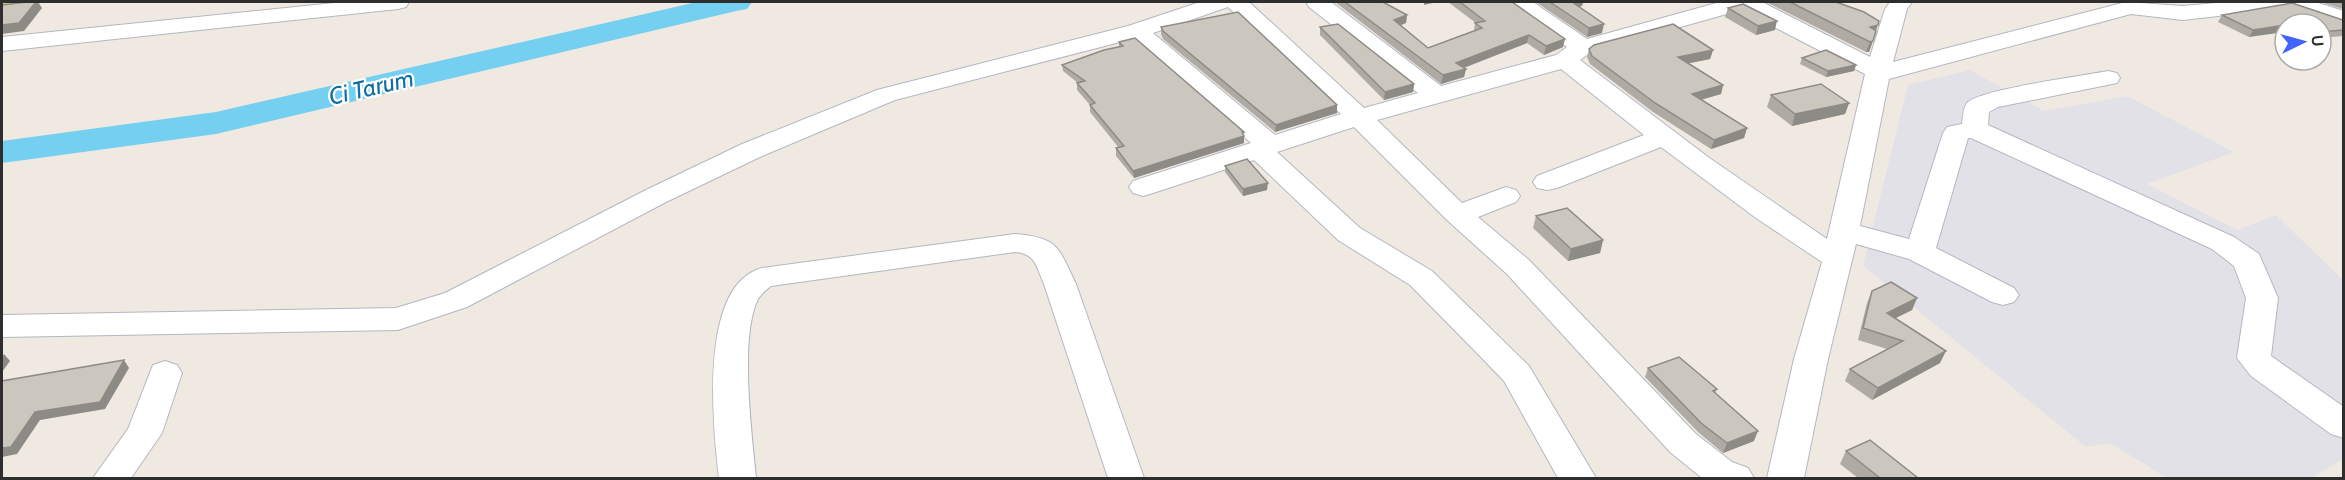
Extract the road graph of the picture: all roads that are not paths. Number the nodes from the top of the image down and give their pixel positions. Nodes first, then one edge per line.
1 (25, 2) edge
2 (398, 2) edge
3 (1221, 2) edge
4 (1236, 2) edge
5 (1317, 2) edge
6 (1519, 2) edge
7 (2288, 2) edge
8 (2, 5) edge
9 (1888, 14) edge
10 (2343, 19) edge
11 (1136, 30) junction
12 (2, 44) edge
13 (1574, 54) junction
14 (1877, 73) junction
15 (2108, 78) dead end
16 (1438, 96) junction
17 (1359, 117) junction
18 (1974, 129) junction
19 (1662, 136) junction
20 (1264, 147) junction
21 (1547, 182) dead end
22 (1143, 187) dead end
23 (1506, 196) dead end
24 (1458, 215) junction
25 (1840, 244) junction
26 (1920, 252) junction
27 (2003, 295) dead end
28 (2, 326) edge
29 (165, 373) dead end
30 (2343, 425) edge
31 (111, 478) edge
32 (736, 478) edge
33 (1126, 478) edge
34 (1577, 478) edge
35 (1735, 478) edge
36 (1785, 478) edge

1 - 8 main road
2 - 12 street
3 - 11 street
4 - 17 street
5 - 16 street
6 - 13 street
7 - 10 street
7 - 14 street
9 - 14 street
11 - 20 street
11 - 28 street
13 - 14 street
13 - 16 street
13 - 19 street
14 - 25 street
15 - 18 street
16 - 17 street
17 - 20 street
17 - 24 street
18 - 26 street
18 - 30 street
19 - 21 street
19 - 25 street
20 - 22 street
20 - 34 street
23 - 24 street
24 - 35 street
25 - 26 street
25 - 36 street
26 - 27 street
29 - 31 street
32 - 33 street

